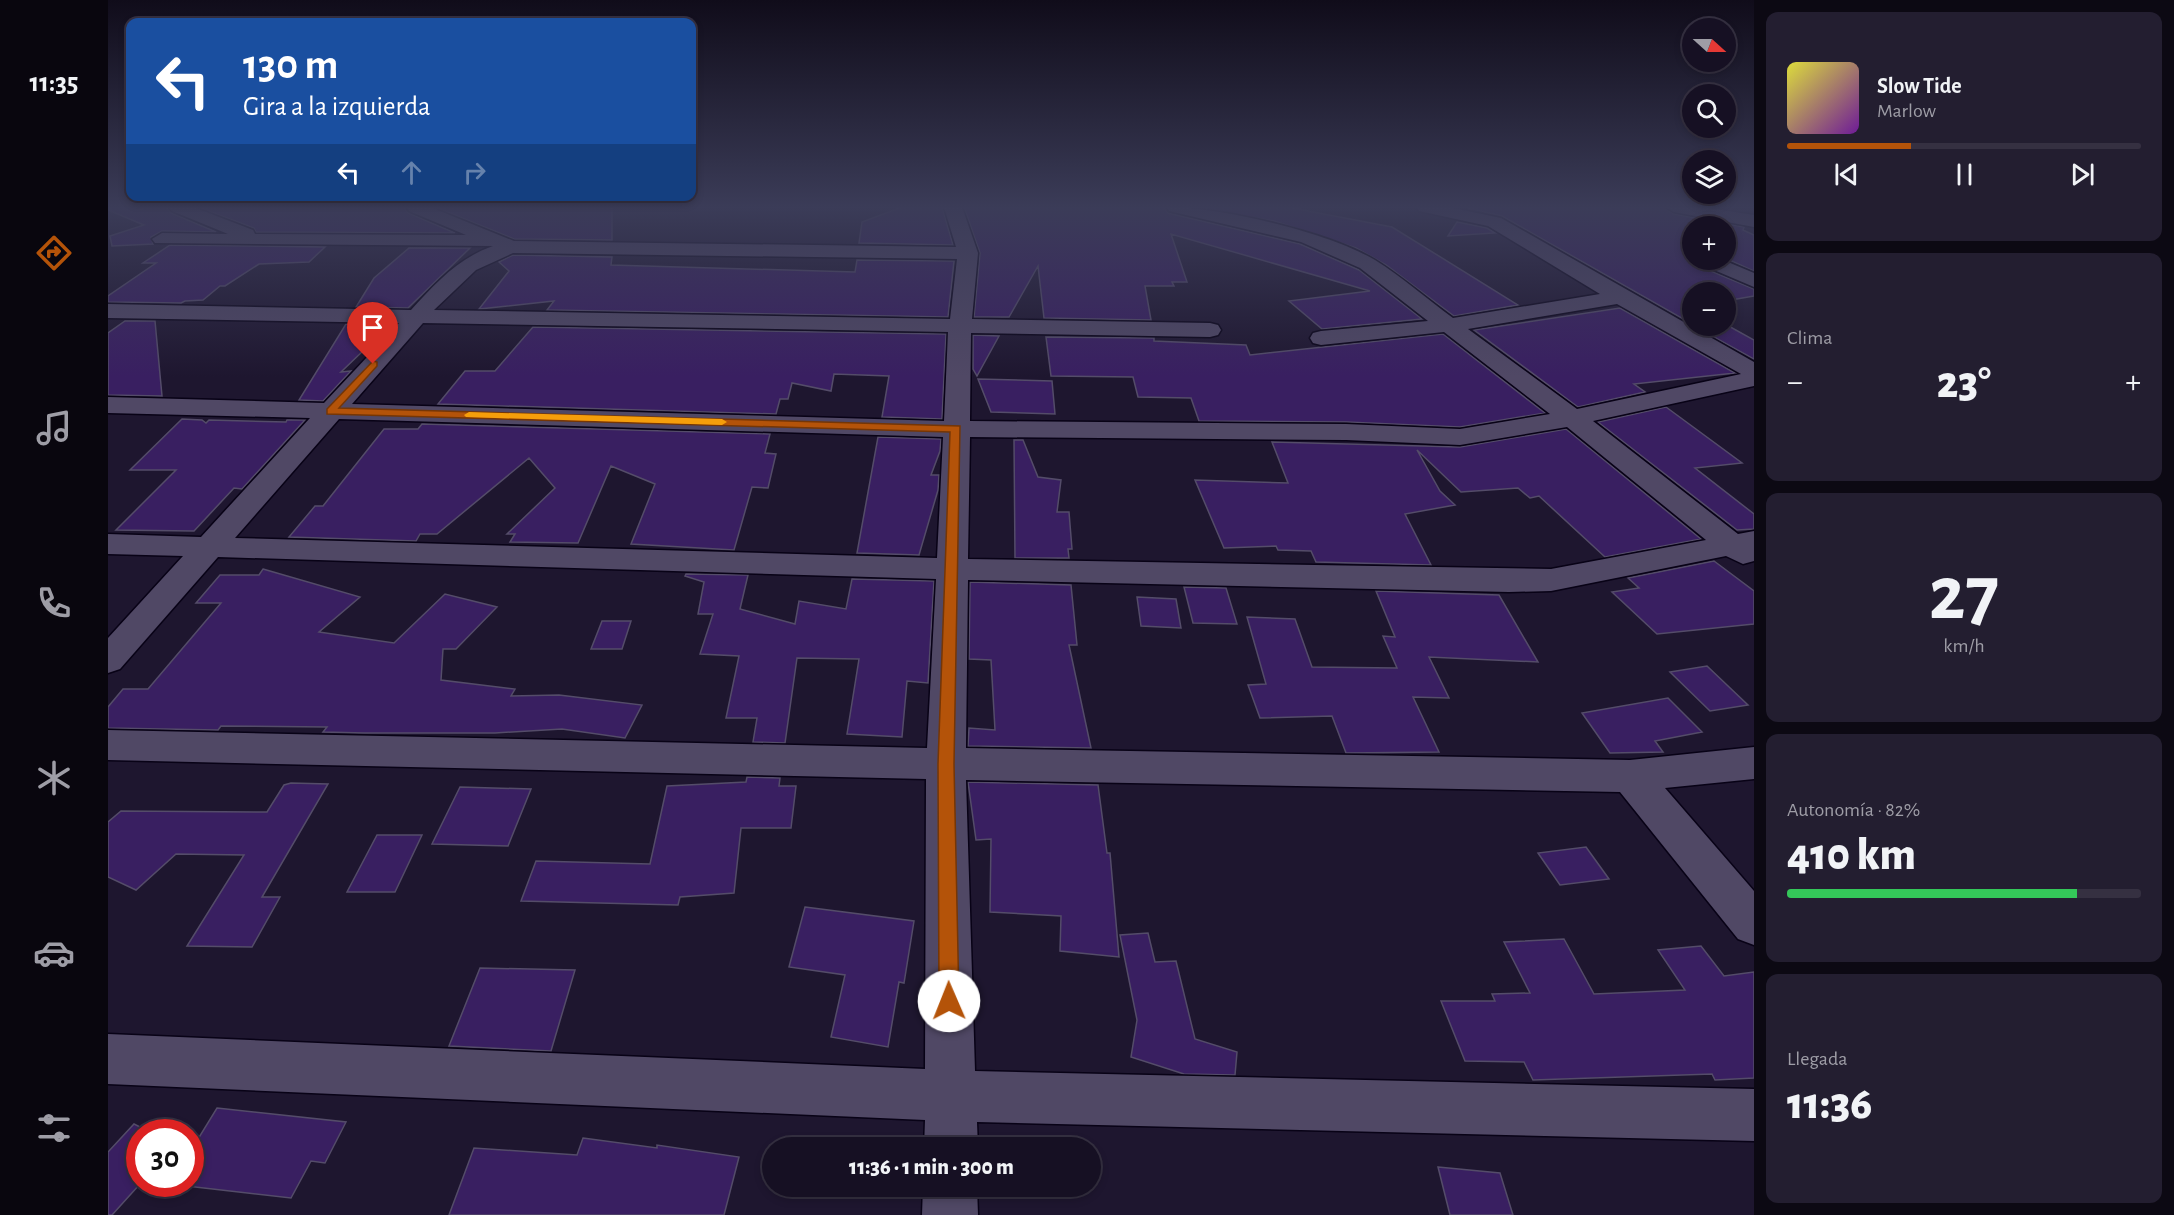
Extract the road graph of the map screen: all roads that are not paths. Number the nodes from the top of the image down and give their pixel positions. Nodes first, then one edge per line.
1 (468, 264) edge
2 (967, 264) edge
3 (1365, 264) edge
4 (1564, 264) edge
5 (1729, 270) edge
6 (1754, 281) edge
7 (1620, 297) junction
8 (108, 311) edge
9 (416, 316) junction
10 (1451, 325) junction
11 (960, 326) junction
12 (1210, 330) dead end
13 (1321, 338) dead end
14 (1754, 372) edge
15 (1754, 379) edge
16 (108, 405) edge
17 (331, 411) junction
18 (1572, 418) junction
19 (956, 429) junction
20 (108, 544) edge
21 (209, 547) junction
22 (1746, 550) edge
23 (950, 569) junction
24 (108, 660) edge
25 (108, 745) edge
26 (1754, 763) edge
27 (946, 764) junction
28 (1630, 776) junction
29 (1754, 924) edge
30 (108, 1059) edge
31 (951, 1096) junction
32 (1754, 1115) edge
33 (951, 1137) edge
34 (950, 1197) edge
35 (950, 1215) edge

1 - 9 street
2 - 11 street
3 - 10 street
4 - 7 street
5 - 6 street
7 - 10 street
7 - 14 street
8 - 9 street
9 - 11 street
9 - 17 street
10 - 13 street
10 - 18 street
11 - 12 street
11 - 19 street
15 - 18 street
16 - 17 street
17 - 19 street
17 - 21 street
18 - 19 street
18 - 22 street
19 - 23 street
20 - 21 street
21 - 23 street
21 - 24 street
22 - 23 street
23 - 27 street
25 - 27 street
26 - 28 street
27 - 28 street
27 - 31 street
28 - 29 street
30 - 31 street
31 - 32 street
31 - 33 street
34 - 35 street

